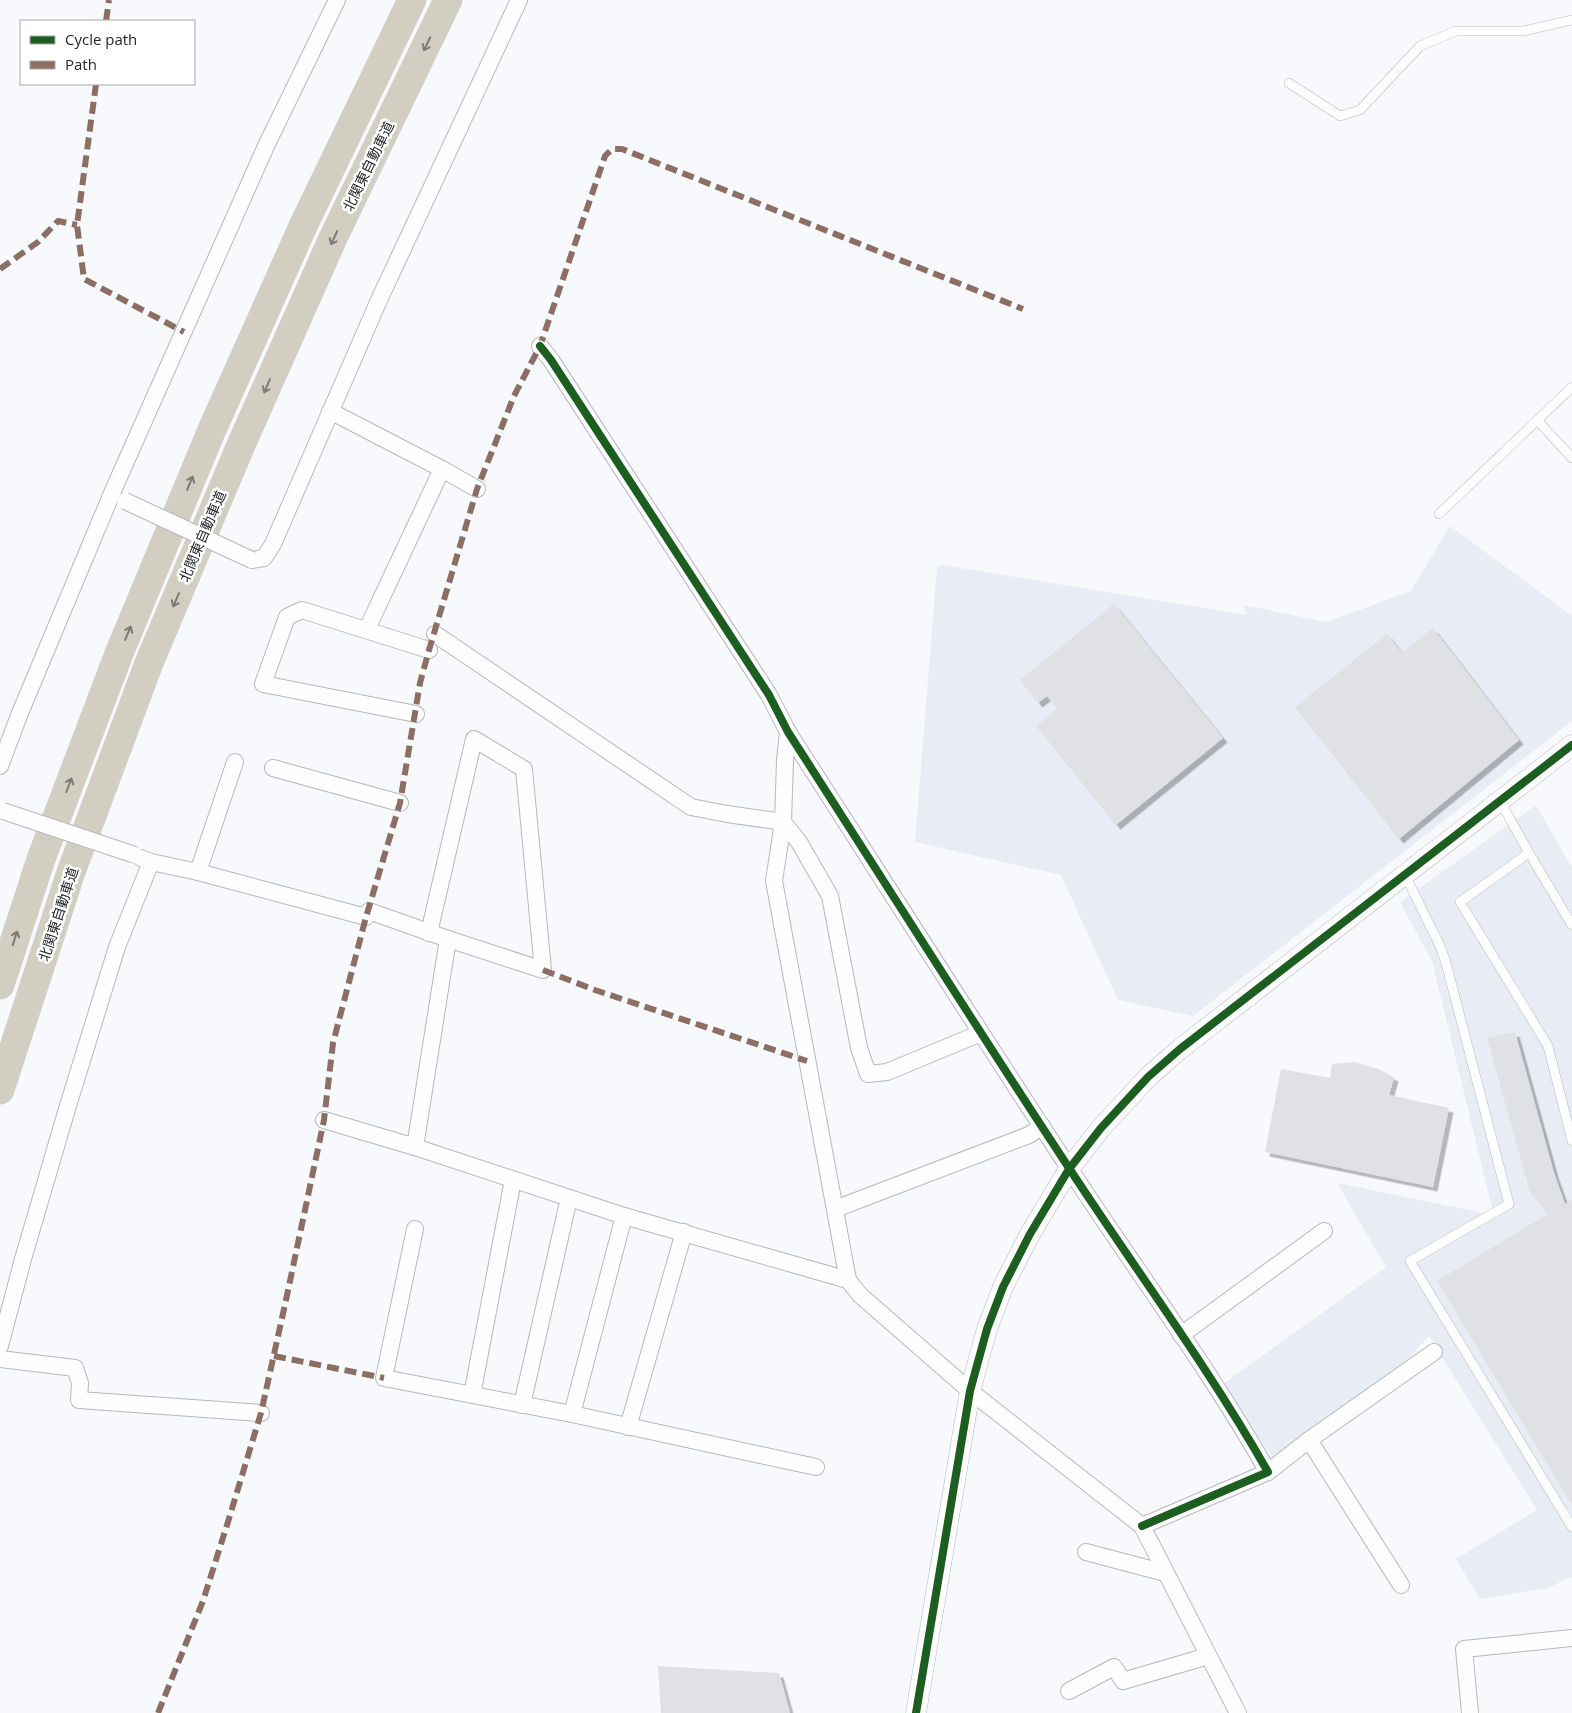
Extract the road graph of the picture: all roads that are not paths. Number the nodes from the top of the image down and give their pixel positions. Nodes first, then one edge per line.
1 (337, 0) edge
2 (412, 0) edge
3 (448, 0) edge
4 (519, 0) edge
5 (1572, 20) edge
6 (1289, 83) dead end
7 (540, 346) dead end
8 (1572, 386) edge
9 (330, 411) junction
10 (1537, 420) junction
11 (1572, 458) edge
12 (442, 469) junction
13 (477, 489) dead end
14 (119, 497) junction
15 (1439, 514) dead end
16 (367, 629) junction
17 (435, 634) dead end
18 (429, 650) dead end
19 (416, 714) dead end
20 (788, 732) junction
21 (1572, 745) edge
22 (235, 762) dead end
23 (0, 766) edge
24 (273, 768) dead end
25 (1500, 801) junction
26 (400, 803) dead end
27 (1, 811) edge
28 (783, 822) junction
29 (1529, 853) junction
30 (151, 862) junction
31 (198, 872) junction
32 (1405, 875) junction
33 (1572, 925) edge
34 (429, 932) junction
35 (448, 939) junction
36 (0, 984) edge
37 (981, 1033) junction
38 (0, 1090) edge
39 (324, 1120) dead end
40 (1042, 1126) junction
41 (1572, 1141) edge
42 (414, 1148) junction
43 (1069, 1169) junction
44 (513, 1180) junction
45 (569, 1198) junction
46 (834, 1209) junction
47 (624, 1216) junction
48 (415, 1229) dead end
49 (1324, 1231) dead end
50 (684, 1232) junction
51 (848, 1280) junction
52 (1181, 1335) junction
53 (0, 1346) edge
54 (1434, 1352) dead end
55 (0, 1359) edge
56 (970, 1391) junction
57 (472, 1395) junction
58 (522, 1405) junction
59 (261, 1413) dead end
60 (572, 1414) junction
61 (628, 1427) junction
62 (1309, 1440) junction
63 (816, 1467) dead end
64 (1268, 1472) junction
65 (1142, 1526) junction
66 (1572, 1527) edge
67 (1086, 1552) dead end
68 (1165, 1573) junction
69 (1401, 1585) dead end
70 (1572, 1638) edge
71 (1208, 1656) junction
72 (1069, 1691) dead end
73 (916, 1713) edge
74 (1238, 1713) edge
75 (1470, 1713) edge

1 - 14 street
36 -> 2 highway
3 -> 38 highway, 北関東自動車道
4 - 9 street
5 - 6 lane
7 - 20 street
8 - 10 lane
9 - 12 street
9 - 14 street, bridge
10 - 11 lane
10 - 15 lane
12 - 13 street
12 - 16 street
14 - 23 street
16 - 18 street
16 - 19 street
17 - 28 street
20 - 28 street
20 - 37 street
21 - 25 street
22 - 31 street
24 - 26 street
25 - 29 lane
25 - 32 street
27 - 30 street, bridge
28 - 37 street
28 - 46 street
29 - 33 lane
29 - 41 lane
30 - 31 street
30 - 53 street
31 - 34 street
32 - 43 street
32 - 66 lane
34 - 35 street
34 - 35 street
35 - 42 street
37 - 40 street
39 - 42 street
40 - 43 street
40 - 46 street
42 - 44 street
43 - 52 street
43 - 56 street
44 - 45 street
44 - 57 street
45 - 47 street
45 - 58 street
46 - 51 street
47 - 50 street
47 - 60 street
48 - 57 street
49 - 52 street
50 - 51 street
50 - 61 street
51 - 56 street
52 - 64 street
54 - 62 street
55 - 59 street
56 - 65 street
56 - 73 street
57 - 58 street
58 - 60 street
60 - 61 street
61 - 63 street
62 - 64 street
62 - 69 street
64 - 65 street
65 - 68 street
67 - 68 street
68 - 71 street
70 - 75 street
71 - 72 street
71 - 74 street

